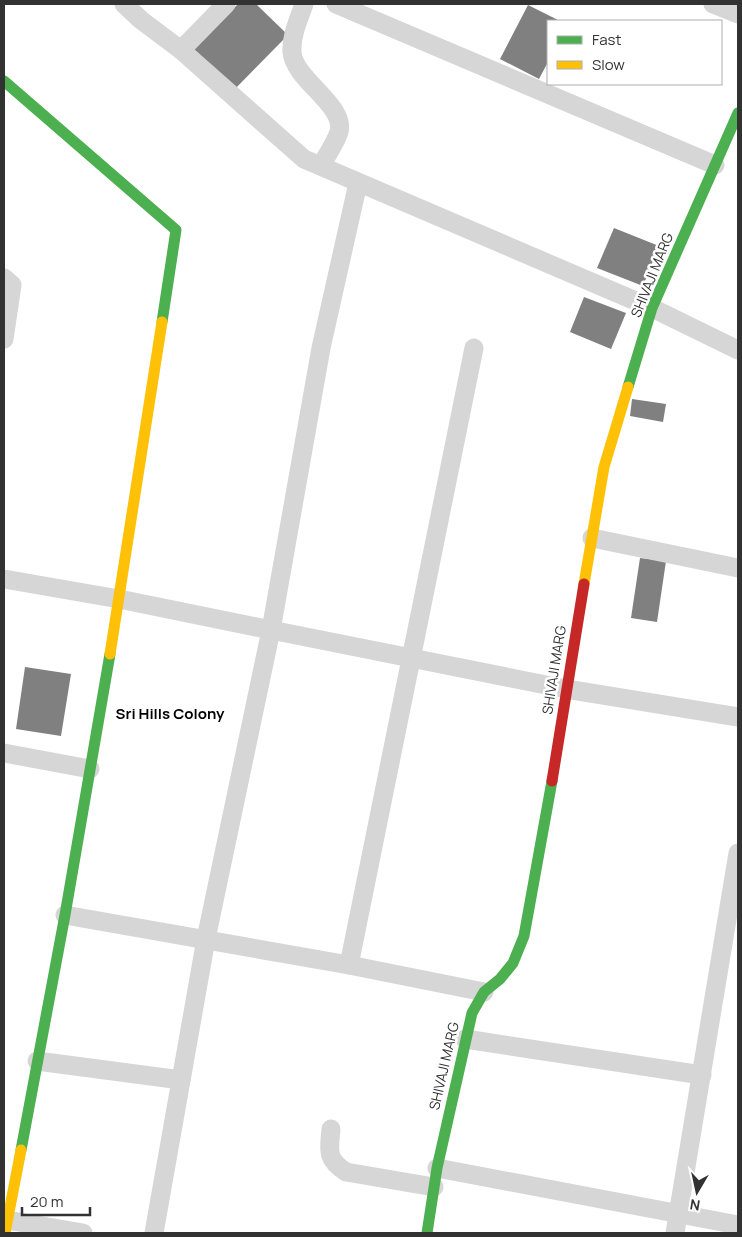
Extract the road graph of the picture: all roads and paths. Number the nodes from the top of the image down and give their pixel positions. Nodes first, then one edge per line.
1 (124, 4) edge
2 (226, 4) edge
3 (304, 4) edge
4 (336, 4) edge
5 (713, 4) edge
6 (738, 14) edge
7 (181, 50) junction
8 (7, 90) edge
9 (738, 113) edge
10 (715, 165) junction
11 (321, 166) junction
12 (358, 183) junction
13 (4, 278) edge
14 (652, 308) junction
15 (4, 339) edge
16 (474, 348) dead end
17 (738, 350) edge
18 (592, 538) junction
19 (738, 568) edge
20 (4, 579) edge
21 (119, 598) junction
22 (271, 630) junction
23 (412, 657) junction
24 (566, 689) junction
25 (738, 717) edge
26 (4, 753) edge
27 (90, 769) junction
28 (738, 853) edge
29 (65, 915) junction
30 (206, 939) junction
31 (349, 965) junction
32 (484, 992) junction
33 (465, 1039) junction
34 (37, 1061) junction
35 (702, 1076) junction
36 (181, 1080) junction
37 (330, 1129) dead end
38 (437, 1168) junction
39 (434, 1187) junction
40 (678, 1213) junction
41 (5, 1224) edge
42 (738, 1224) edge
43 (83, 1233) edge
44 (154, 1233) edge
45 (427, 1233) edge
46 (675, 1233) edge

1 - 7 street
2 - 7 street
3 - 11 street
4 - 10 street
5 - 6 street
7 - 11 street
8 - 21 street
9 - 10 street, SHIVAJI MARG
10 - 14 street, SHIVAJI MARG
11 - 12 street
12 - 14 street
12 - 22 street
13 - 15 street
14 - 17 street
14 - 18 street, SHIVAJI MARG
16 - 23 street
18 - 19 street
18 - 24 street, SHIVAJI MARG
20 - 21 street
21 - 22 street
21 - 27 street
22 - 23 street
22 - 30 street
23 - 24 street
23 - 31 street
24 - 25 street
24 - 32 street, SHIVAJI MARG
26 - 27 street
27 - 29 street
28 - 35 street
29 - 30 street
29 - 34 street
30 - 31 street
30 - 36 street
31 - 32 street
32 - 33 street, SHIVAJI MARG
33 - 35 street
33 - 38 street, SHIVAJI MARG
34 - 36 street
34 - 41 street
35 - 40 street
36 - 44 street
37 - 39 street
38 - 39 street, SHIVAJI MARG
38 - 40 street
39 - 45 street, SHIVAJI MARG
40 - 42 street
40 - 46 street
41 - 43 street

